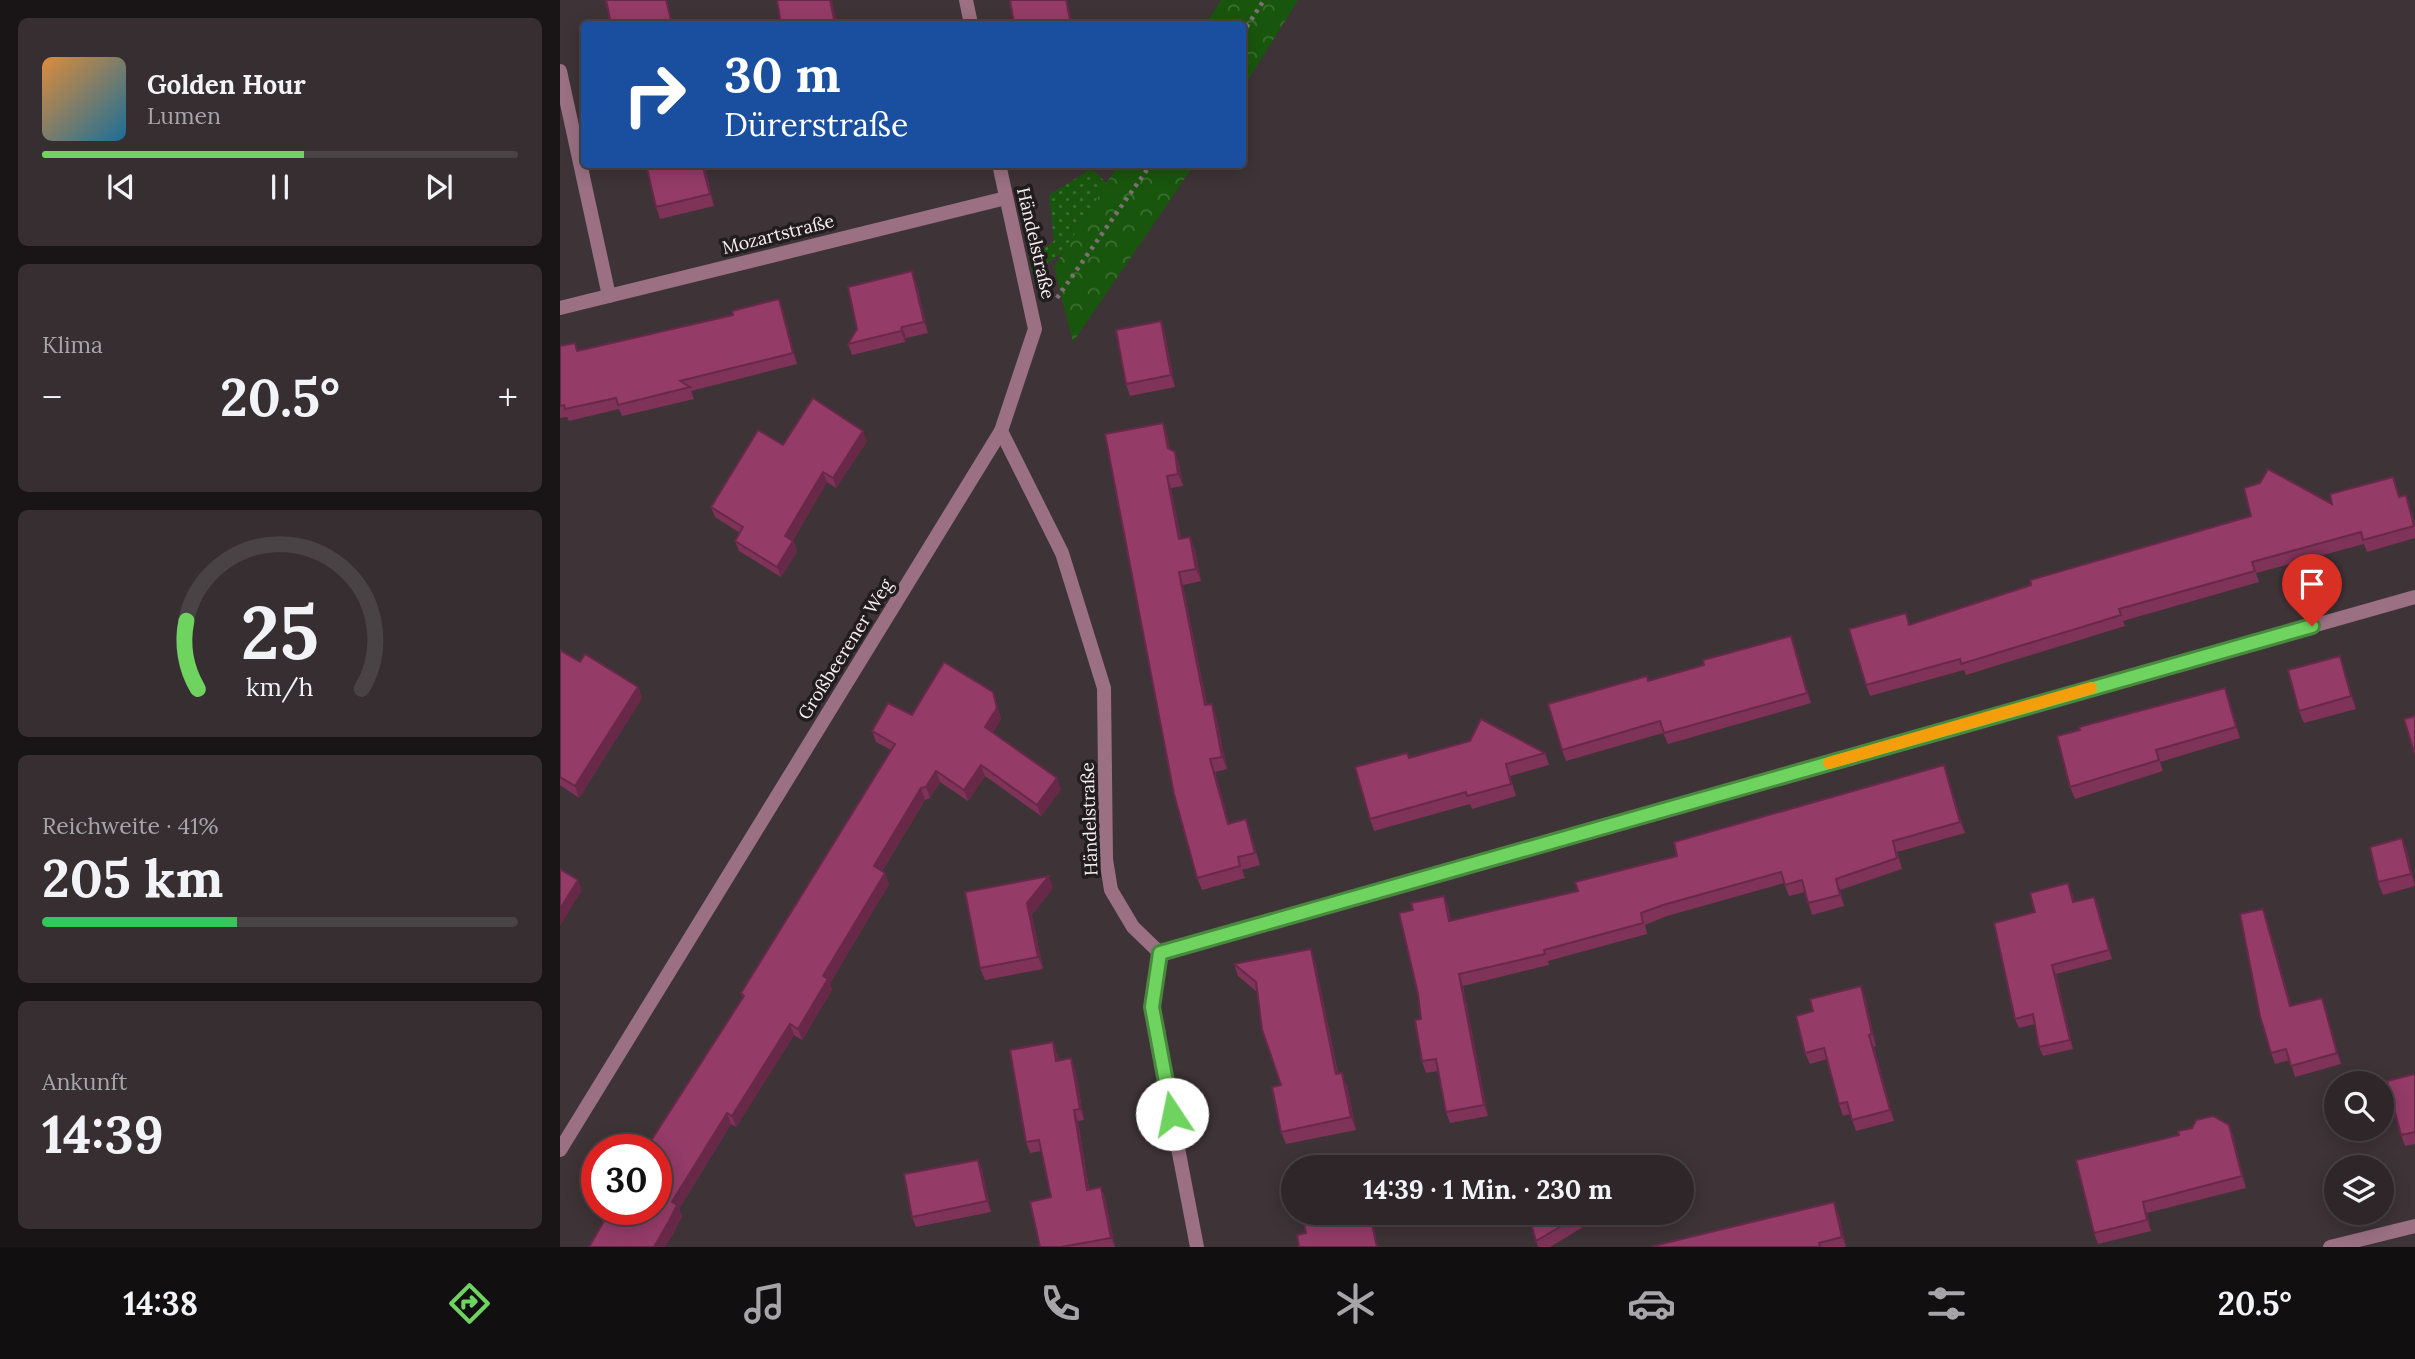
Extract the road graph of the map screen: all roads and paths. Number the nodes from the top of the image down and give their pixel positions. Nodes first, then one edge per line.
1 (966, 0) edge
2 (1264, 0) edge
3 (970, 21) edge
4 (1246, 28) edge
5 (560, 71) edge
6 (581, 167) edge
7 (581, 168) edge
8 (1000, 168) edge
9 (1148, 168) edge
10 (1006, 198) junction
11 (609, 296) junction
12 (560, 307) edge
13 (1035, 329) junction
14 (1001, 432) junction
15 (2415, 597) edge
16 (1160, 953) junction
17 (560, 1150) edge
18 (2415, 1226) edge
19 (1197, 1247) edge
20 (2330, 1247) edge

1 - 3 street
2 - 4 path
5 - 6 street
7 - 11 street
8 - 10 street, Händelstraße
9 - 13 path
10 - 11 street, Mozartstraße
10 - 13 street, Händelstraße
11 - 12 street, Mozartstraße
13 - 14 street, Großbeerener Weg
14 - 16 street, Händelstraße
14 - 17 street, Großbeerener Weg
15 - 16 street
16 - 19 street
18 - 20 street

